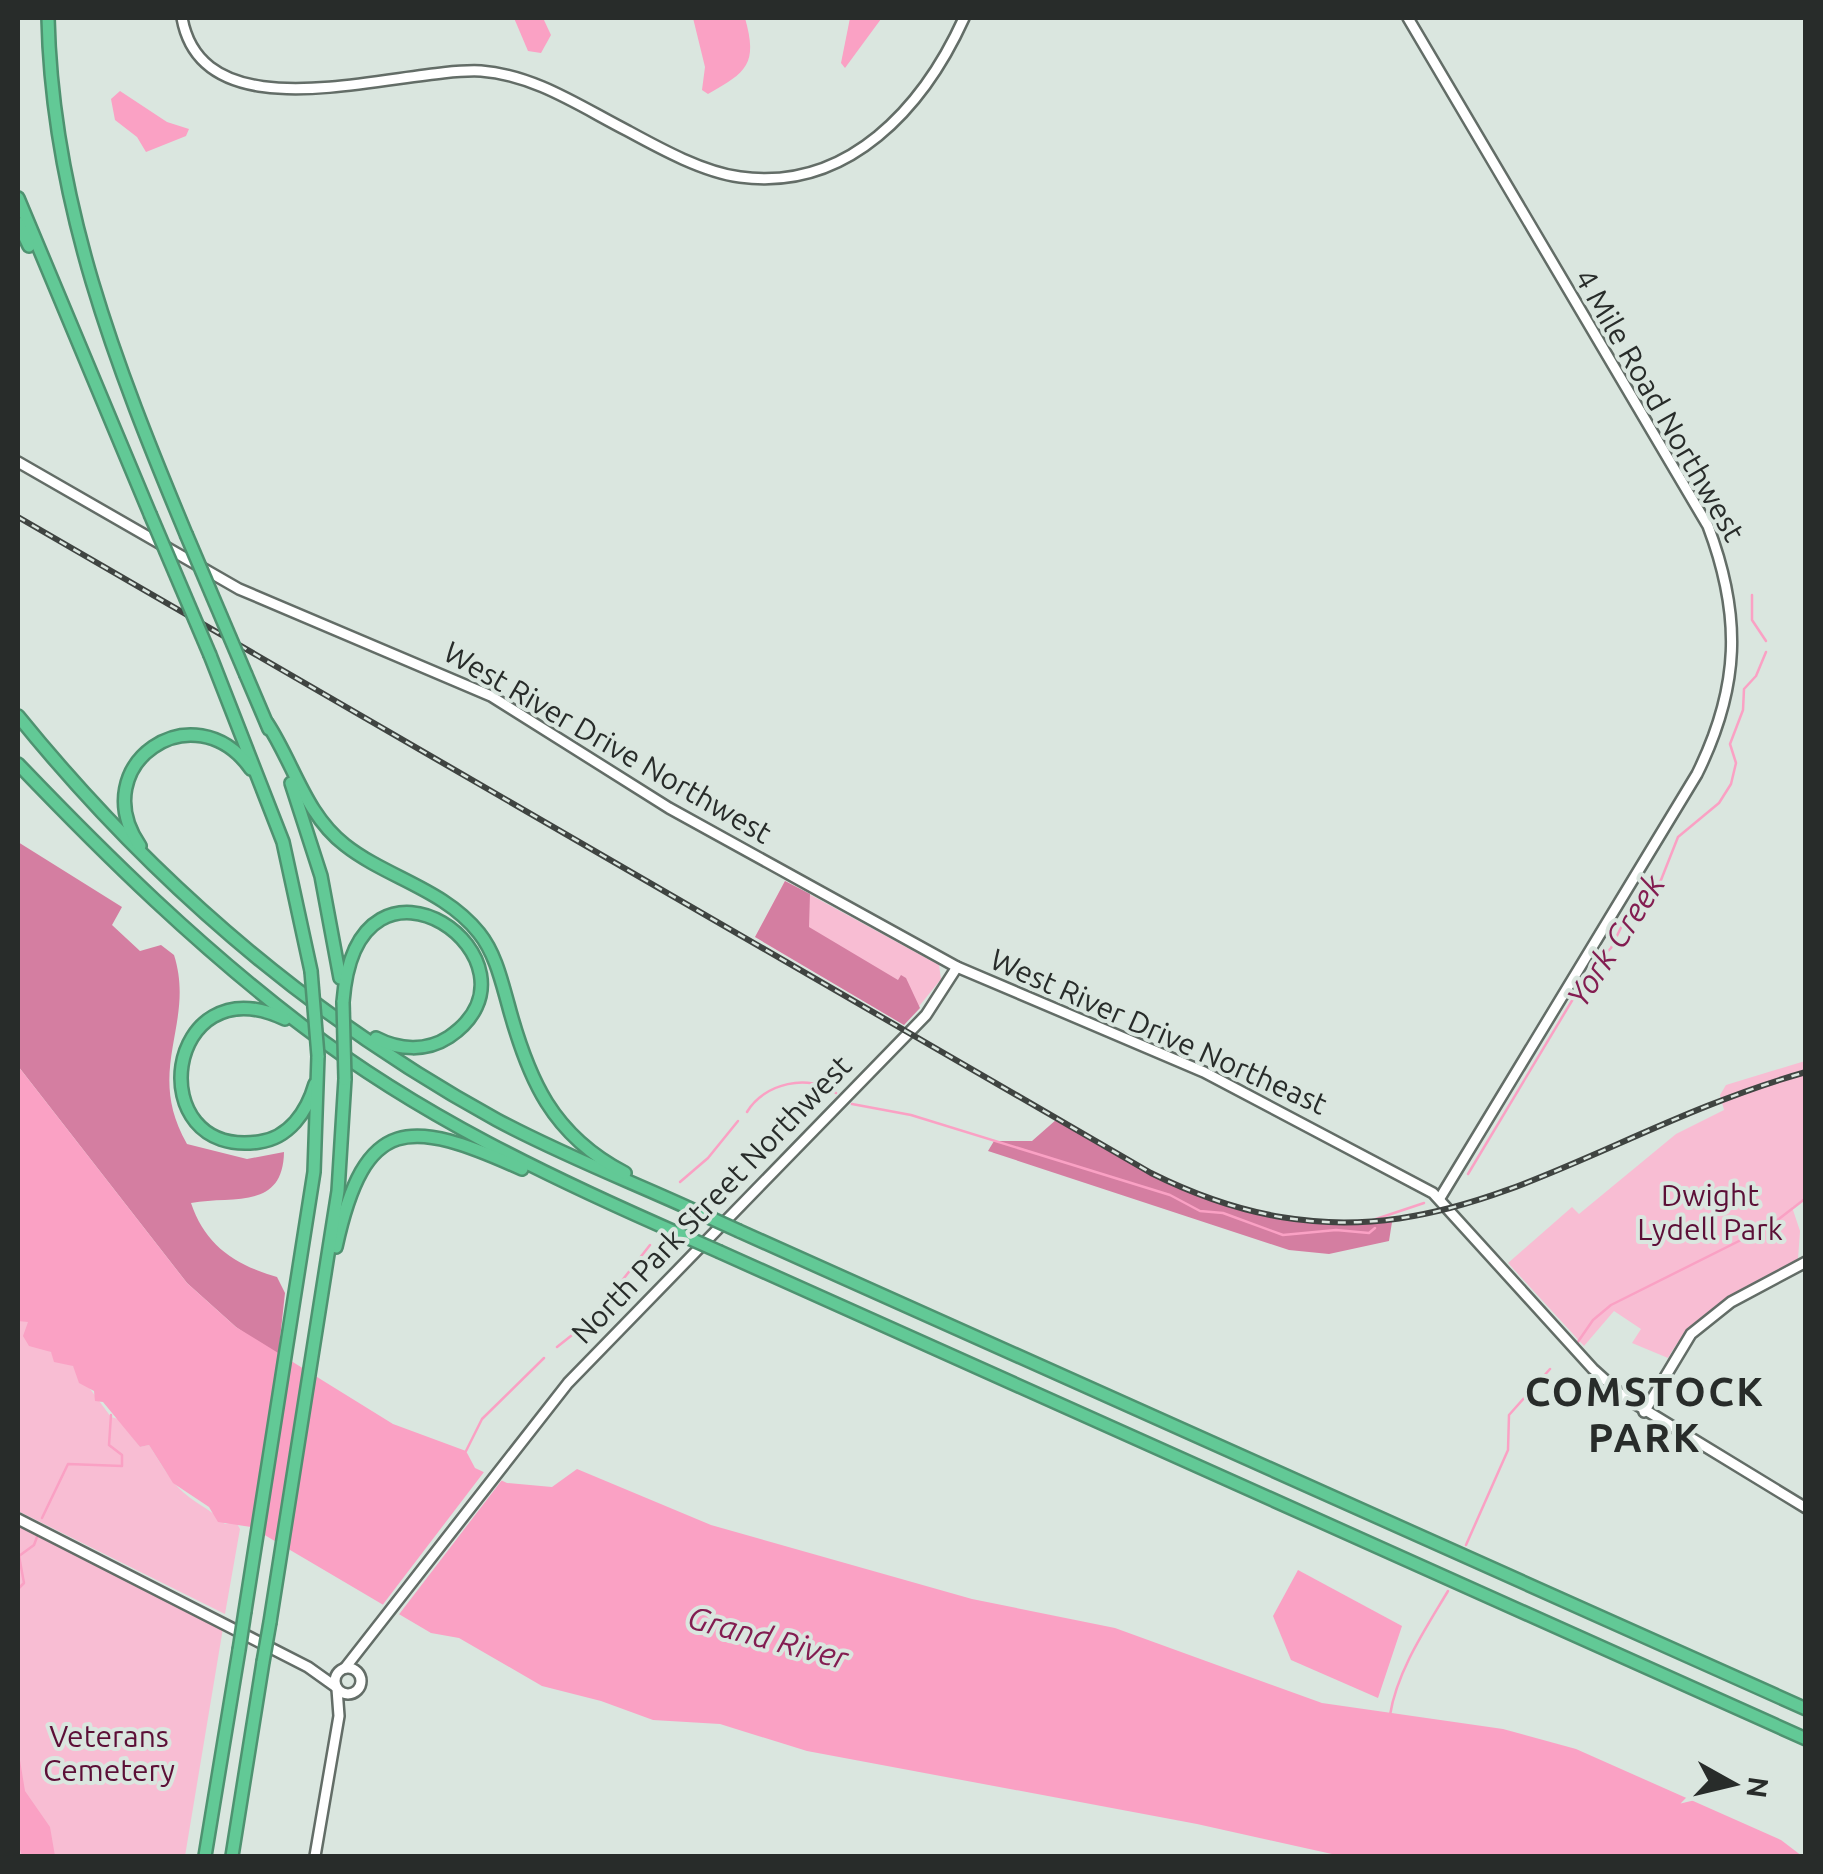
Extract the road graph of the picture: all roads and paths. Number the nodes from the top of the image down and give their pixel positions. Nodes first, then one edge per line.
1 (48, 18) edge
2 (182, 18) edge
3 (964, 18) edge
4 (1408, 18) edge
5 (18, 198) edge
6 (18, 223) edge
7 (69, 322) junction
8 (18, 462) edge
9 (18, 716) edge
10 (267, 723) junction
11 (18, 764) edge
12 (268, 799) junction
13 (153, 866) junction
14 (956, 966) junction
15 (343, 1002) junction
16 (324, 1011) junction
17 (306, 1029) junction
18 (318, 1061) junction
19 (587, 1193) junction
20 (1440, 1198) junction
21 (701, 1214) junction
22 (1806, 1262) edge
23 (319, 1309) junction
24 (1644, 1412) junction
25 (1806, 1508) edge
26 (18, 1518) edge
27 (365, 1646) junction
28 (308, 1667) junction
29 (343, 1669) junction
30 (360, 1675) junction
31 (336, 1688) junction
32 (351, 1695) junction
33 (1806, 1709) edge
34 (339, 1716) junction
35 (1806, 1739) edge
36 (205, 1856) edge
37 (232, 1856) edge
38 (314, 1856) edge

1 - 10 highway, bridge
2 - 3 main road
4 - 20 main road, 4 Mile Road Northwest
5 - 7 highway
6 - 7 highway
7 - 12 highway, bridge
8 - 14 main road, West River Drive Northwest
9 - 13 highway
10 - 15 highway
10 - 21 highway
11 - 17 highway
12 - 13 highway
12 - 18 highway, bridge
13 - 16 highway
14 - 20 main road, West River Drive Northeast
14 - 27 main road, North Park Street Northwest
15 - 16 highway
15 - 23 highway, bridge
16 - 21 highway
17 - 18 highway
17 - 19 highway
18 - 36 highway, bridge
19 - 23 highway
19 - 35 highway, bridge
20 - 24 main road, West River Drive Northeast
21 - 33 highway, bridge
22 - 24 main road
23 - 37 highway, bridge
24 - 25 main road, West River Drive Northeast
26 - 28 main road
27 - 29 main road, North Park Street Northwest
27 - 30 main road
28 - 29 main road
28 - 31 main road
29 - 30 main road
29 - 31 main road
30 - 32 main road
31 - 32 main road
31 - 34 main road
32 - 34 main road
34 - 38 main road

